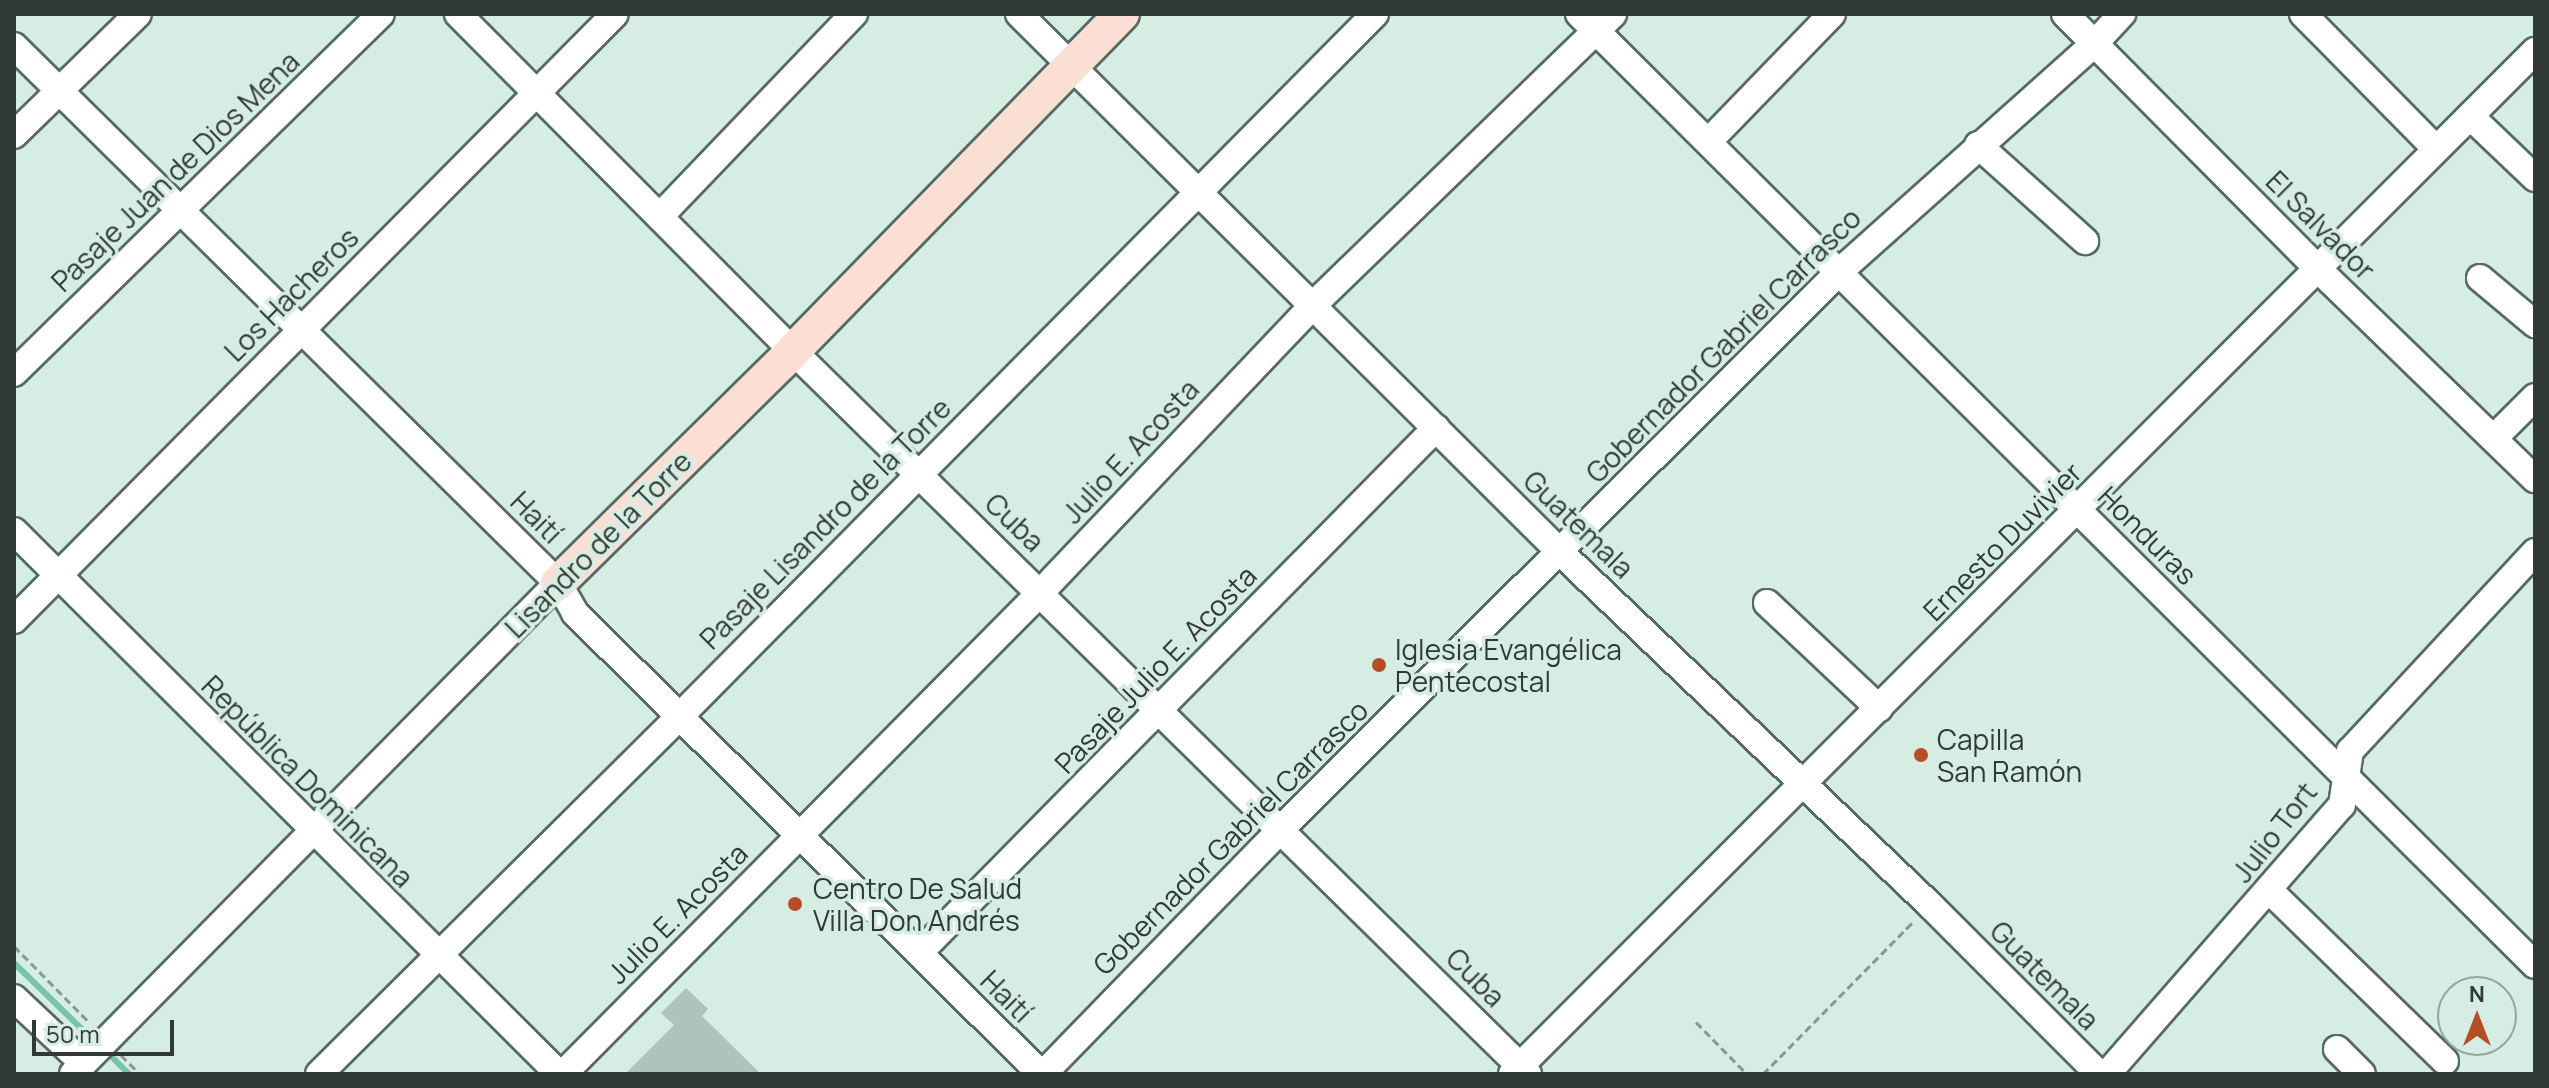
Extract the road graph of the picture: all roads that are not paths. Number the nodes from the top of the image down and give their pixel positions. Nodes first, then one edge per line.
1 (138, 14) edge
2 (381, 14) edge
3 (458, 14) edge
4 (615, 14) edge
5 (854, 14) edge
6 (1019, 14) edge
7 (1122, 14) edge
8 (1375, 14) edge
9 (1832, 14) edge
10 (2065, 14) edge
11 (2122, 14) edge
12 (2303, 14) edge
13 (1596, 20) edge
14 (2095, 43) junction
15 (14, 46) edge
16 (2535, 51) edge
17 (1070, 65) junction
18 (59, 91) junction
19 (539, 94) junction
20 (2470, 116) junction
21 (14, 135) edge
22 (1708, 142) junction
23 (1978, 145) junction
24 (2435, 148) junction
25 (2535, 178) edge
26 (1199, 193) junction
27 (181, 211) junction
28 (661, 215) junction
29 (2085, 241) dead end
30 (2318, 269) junction
31 (1839, 272) junction
32 (2480, 278) dead end
33 (1312, 306) junction
34 (2535, 324) edge
35 (300, 329) junction
36 (793, 351) junction
37 (14, 373) edge
38 (2535, 397) edge
39 (1436, 428) junction
40 (2494, 438) junction
41 (919, 472) junction
42 (2535, 479) edge
43 (2078, 510) junction
44 (14, 531) edge
45 (1560, 552) junction
46 (2535, 552) edge
47 (59, 576) junction
48 (558, 583) junction
49 (1041, 592) junction
50 (1767, 603) dead end
51 (14, 620) edge
52 (1879, 708) junction
53 (1160, 709) junction
54 (680, 716) junction
55 (2346, 777) junction
56 (1803, 783) junction
57 (1282, 828) junction
58 (313, 831) junction
59 (800, 833) junction
60 (2270, 891) junction
61 (919, 953) junction
62 (438, 956) junction
63 (2535, 965) edge
64 (14, 998) edge
65 (2337, 1049) dead end
66 (2445, 1061) dead end
67 (78, 1068) edge
68 (1520, 1071) edge
69 (319, 1074) edge
70 (561, 1074) edge
71 (1042, 1074) edge
72 (2099, 1074) edge
73 (2107, 1074) edge
74 (2362, 1074) edge

1 - 18 street
2 - 27 street, Pasaje Juan de Dios Mena
3 - 19 street, Cuba
4 - 19 street, Los Hacheros
5 - 28 street
6 - 17 street, Guatemala
7 - 17 main road, Lisandro de la Torre
8 - 26 street, Pasaje Lisandro de la Torre
9 - 22 street
10 - 14 street, El Salvador
11 - 14 street, Gobernador Gabriel Carrasco
12 - 24 street
13 - 22 street, Honduras
13 - 33 street, Julio E. Acosta
14 - 23 street, Gobernador Gabriel Carrasco
14 - 30 street, El Salvador
15 - 18 street, Haití
16 - 20 street, Ernesto Duvivier
17 - 26 street, Guatemala
17 - 36 main road, Lisandro de la Torre
18 - 21 street
18 - 27 street, Haití
19 - 28 street, Cuba
19 - 35 street, Los Hacheros
20 - 24 street, Ernesto Duvivier
20 - 25 street
22 - 31 street, Honduras
23 - 29 street
23 - 31 street, Gobernador Gabriel Carrasco
24 - 30 street, Ernesto Duvivier
26 - 33 street, Guatemala
26 - 41 street, Pasaje Lisandro de la Torre
27 - 35 street, Haití
27 - 37 street, Pasaje Juan de Dios Mena
28 - 36 street, Cuba
30 - 40 street, El Salvador
30 - 43 street, Ernesto Duvivier
31 - 43 street, Honduras
31 - 45 street, Gobernador Gabriel Carrasco
32 - 34 street
33 - 39 street, Guatemala
33 - 49 street, Julio E. Acosta
35 - 47 street, Los Hacheros
35 - 48 street, Haití
36 - 41 street, Cuba
36 - 48 main road, Lisandro de la Torre
38 - 40 street
39 - 45 street, Guatemala
39 - 53 street, Pasaje Julio E. Acosta
40 - 42 street, El Salvador
41 - 49 street, Cuba
41 - 54 street, Pasaje Lisandro de la Torre
43 - 52 street, Ernesto Duvivier
43 - 55 street, Honduras
44 - 47 street, República Dominicana
45 - 56 street, Guatemala
45 - 57 street, Gobernador Gabriel Carrasco
46 - 55 street, Julio Tort
47 - 51 street, Los Hacheros
47 - 58 street, República Dominicana
48 - 54 street, Haití
48 - 58 street, Lisandro de la Torre
49 - 53 street, Cuba
49 - 59 street, Julio E. Acosta
50 - 52 street
52 - 56 street, Ernesto Duvivier
53 - 57 street, Cuba
53 - 61 street, Pasaje Julio E. Acosta
54 - 59 street, Haití
54 - 62 street, Pasaje Lisandro de la Torre
55 - 60 street, Julio Tort
55 - 63 street, Honduras
56 - 68 street, Ernesto Duvivier
56 - 72 street, Guatemala
57 - 68 street, Cuba
57 - 71 street, Gobernador Gabriel Carrasco
58 - 62 street, República Dominicana
58 - 67 street, Lisandro de la Torre
59 - 61 street, Haití
59 - 70 street, Julio E. Acosta
60 - 66 street
60 - 73 street, Julio Tort
61 - 71 street, Haití
62 - 69 street, Pasaje Lisandro de la Torre
62 - 70 street, República Dominicana
64 - 67 street
65 - 74 street

